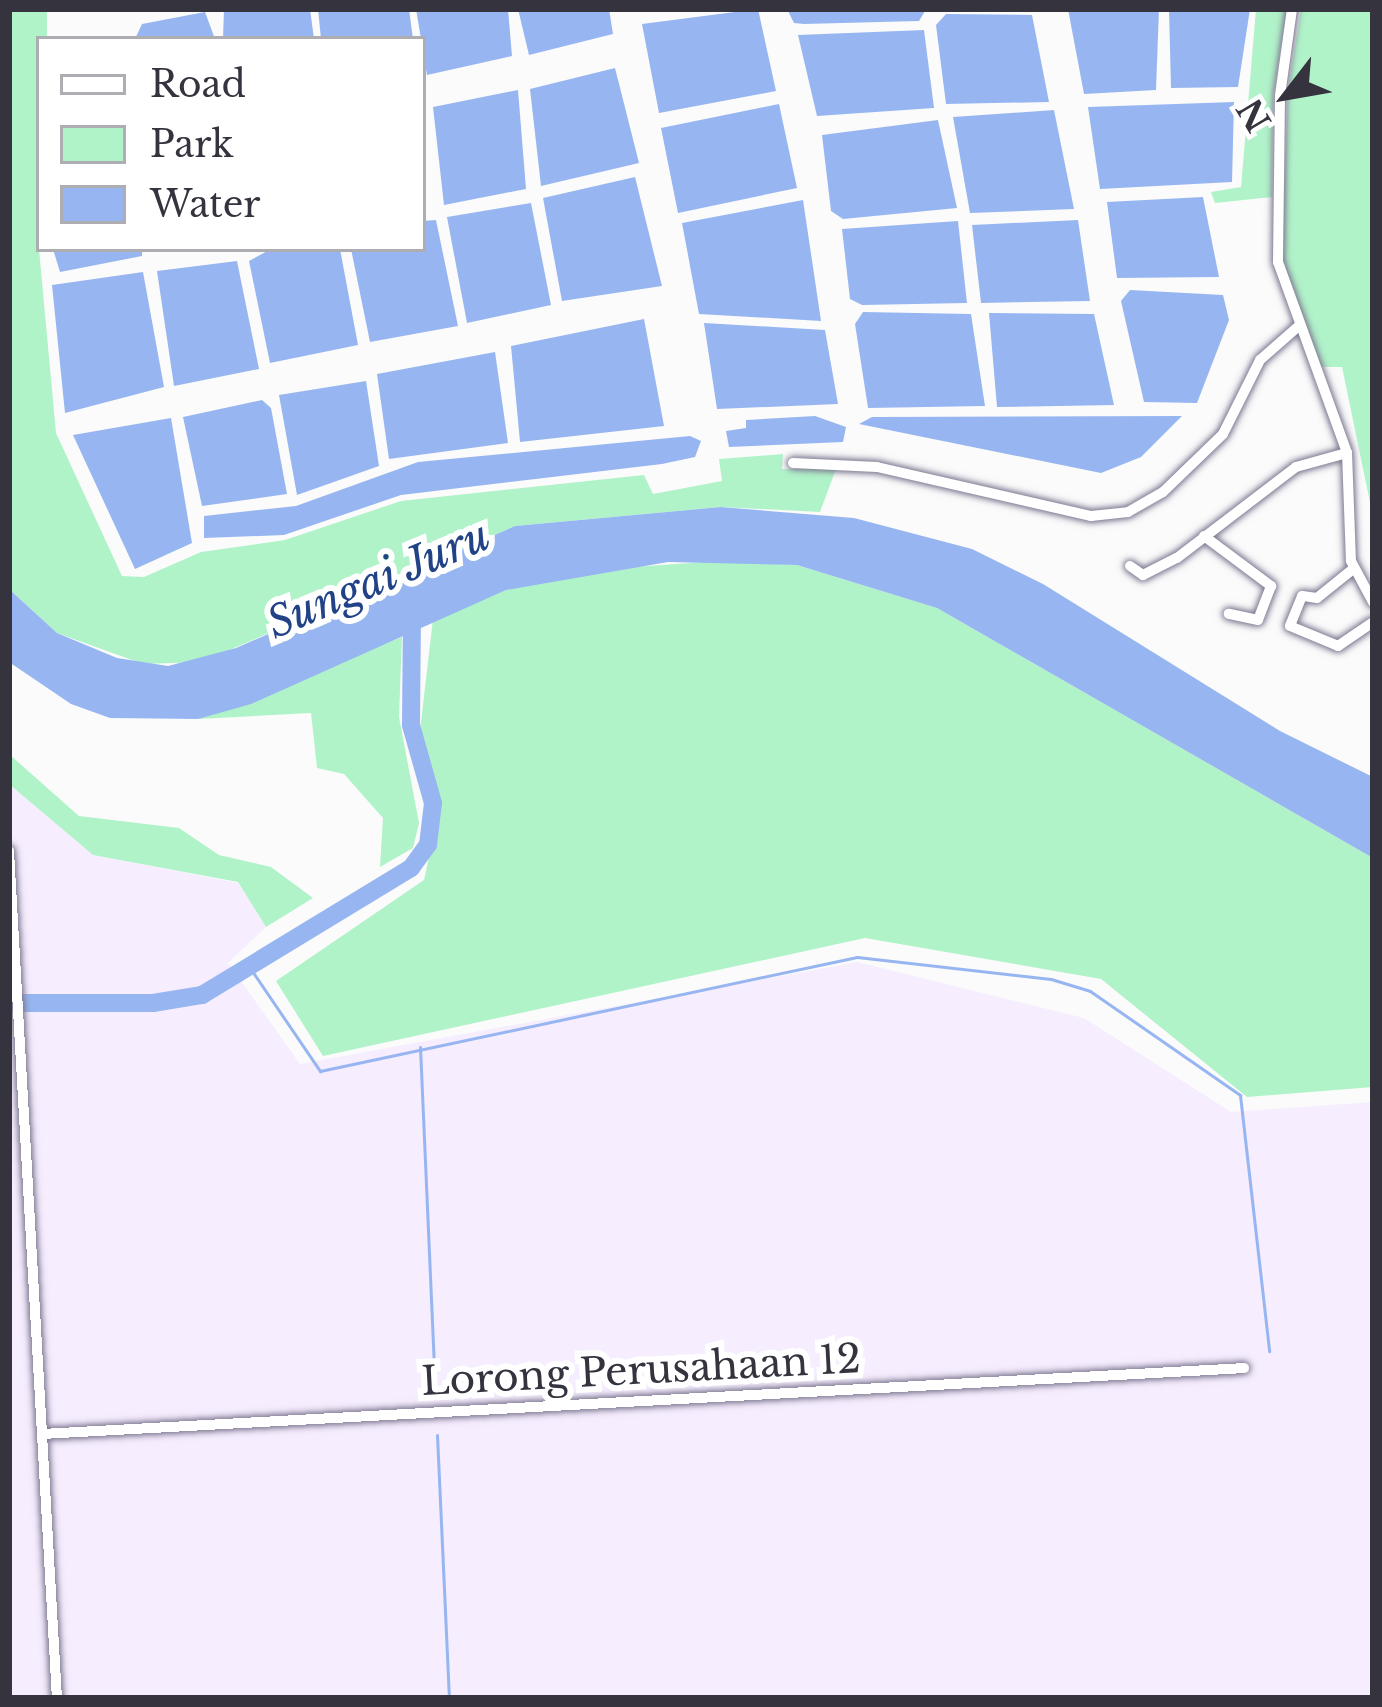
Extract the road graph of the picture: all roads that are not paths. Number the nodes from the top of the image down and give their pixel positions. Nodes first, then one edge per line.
1 (1292, 9) edge
2 (1300, 325) junction
3 (1347, 453) junction
4 (793, 463) dead end
5 (1204, 536) junction
6 (1130, 566) dead end
7 (1353, 568) junction
8 (1373, 602) edge
9 (1229, 614) dead end
10 (1373, 622) edge
11 (9, 851) edge
12 (1244, 1368) dead end
13 (42, 1434) junction
14 (57, 1698) edge

1 - 2 street
2 - 3 street
2 - 4 street
3 - 5 street
3 - 7 street
5 - 6 street
5 - 9 street
7 - 8 street
7 - 10 street
11 - 13 street
12 - 13 street, Lorong Perusahaan 12
13 - 14 street

